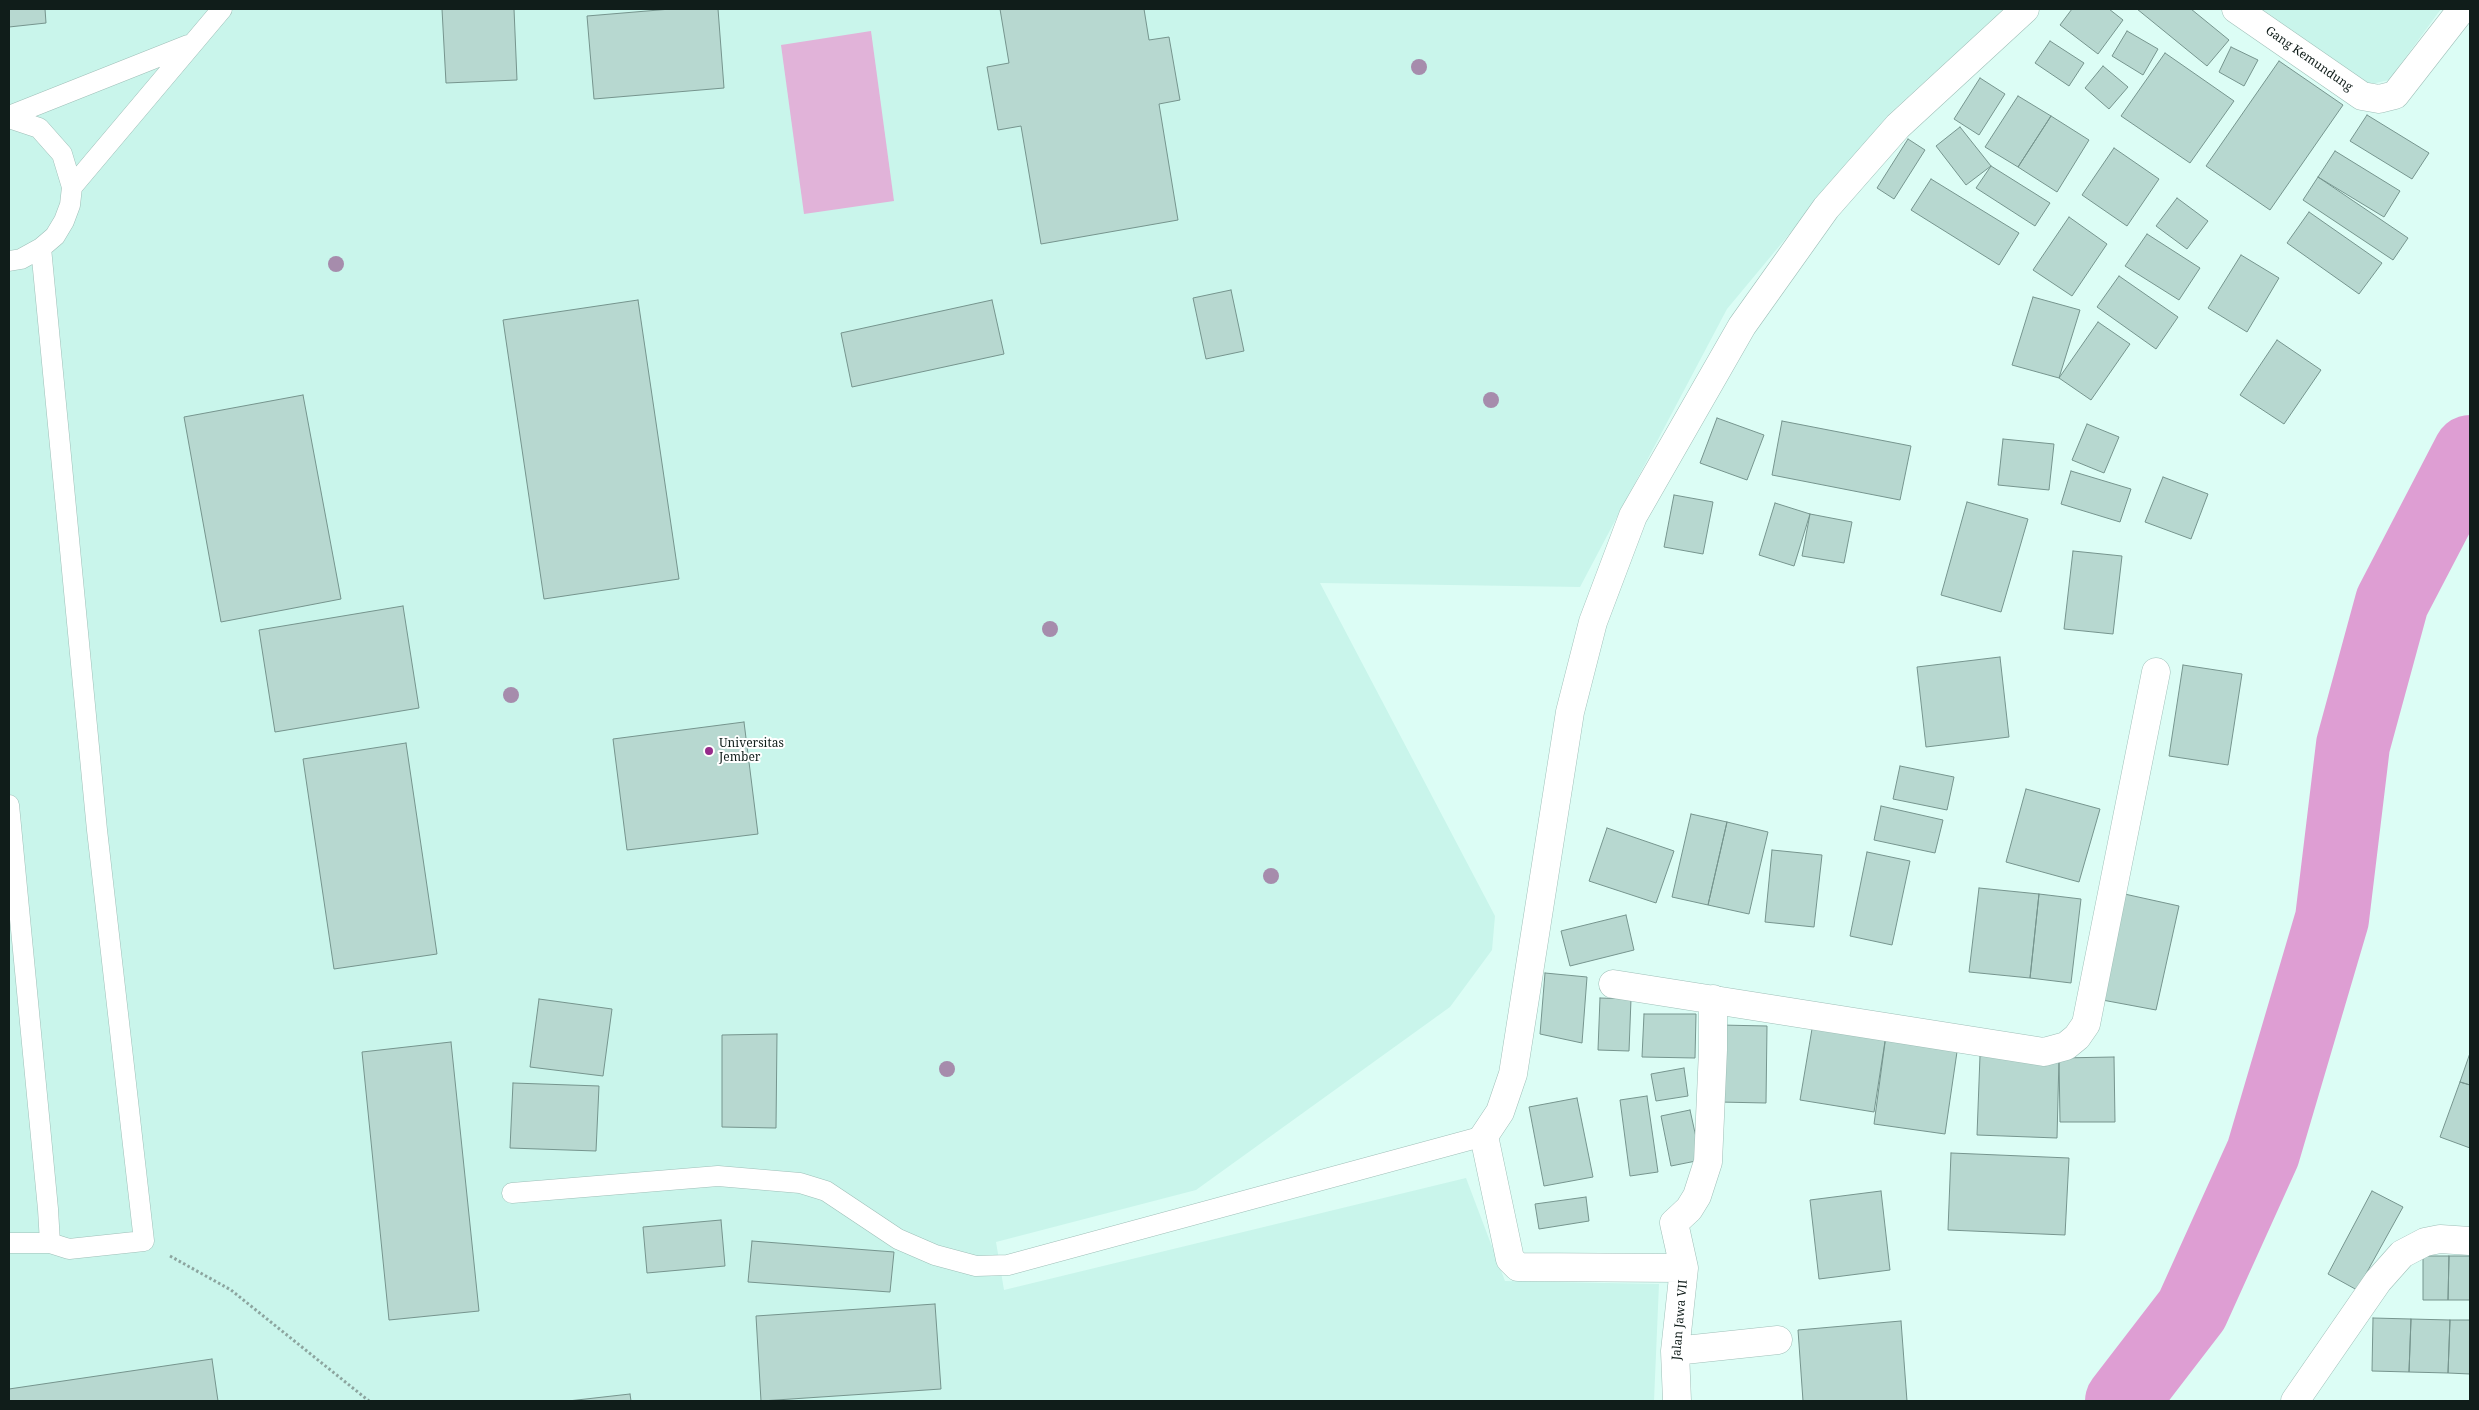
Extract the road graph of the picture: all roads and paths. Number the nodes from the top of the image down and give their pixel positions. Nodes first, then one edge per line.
1 (222, 9) edge
2 (2025, 9) edge
3 (2236, 9) edge
4 (2462, 9) edge
5 (191, 44) junction
6 (9, 117) edge
7 (72, 187) junction
8 (41, 248) junction
9 (9, 260) edge
10 (2156, 672) dead end
11 (9, 805) edge
12 (1614, 984) dead end
13 (1713, 999) junction
14 (1484, 1136) junction
15 (512, 1193) dead end
16 (144, 1241) junction
17 (2470, 1241) edge
18 (9, 1243) edge
19 (50, 1243) junction
20 (1684, 1268) junction
21 (1778, 1340) dead end
22 (1675, 1351) junction
23 (369, 1401) edge
24 (1677, 1401) edge
25 (2295, 1401) edge

1 - 5 lane
2 - 14 street
3 - 4 street, Gang Kemundung
5 - 6 lane
5 - 7 lane
6 - 7 lane
7 - 8 lane
8 - 9 lane
8 - 16 lane
10 - 13 street
11 - 19 lane
12 - 13 street
13 - 20 street, Jalan Jawa VII
14 - 15 lane
14 - 20 street
16 - 19 lane
16 - 23 path
17 - 25 street
18 - 19 lane
20 - 22 street, Jalan Jawa VII
21 - 22 street
22 - 24 street, Jalan Jawa VII

